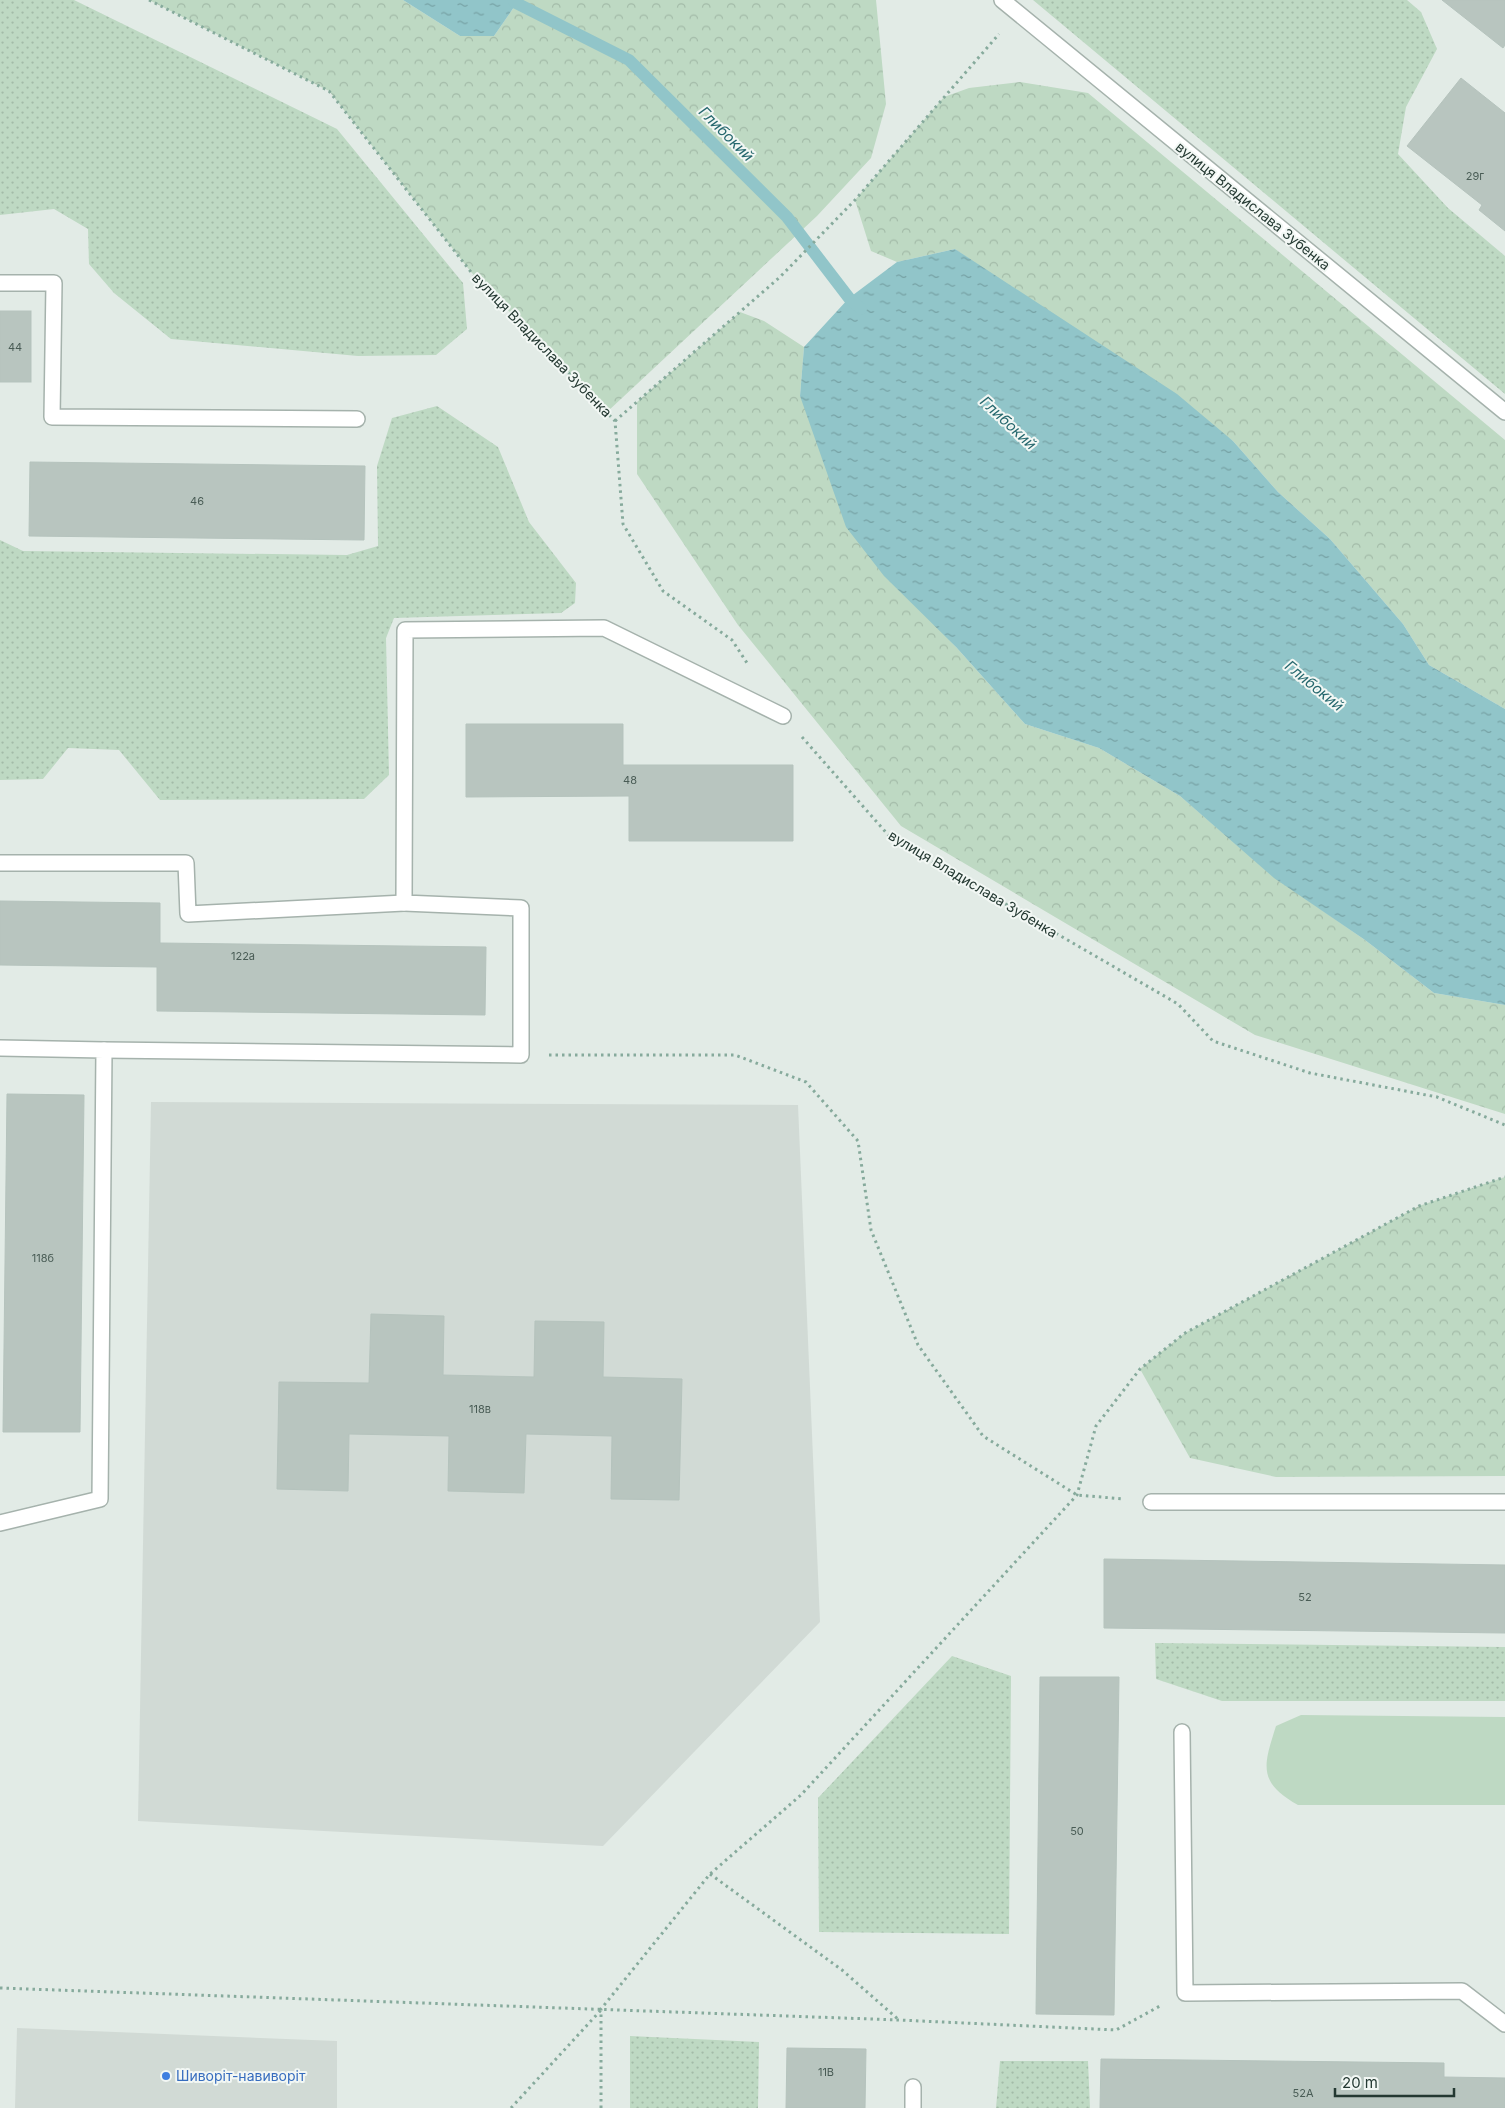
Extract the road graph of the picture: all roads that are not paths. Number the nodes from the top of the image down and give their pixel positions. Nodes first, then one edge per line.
1 (1002, 0) edge
2 (0, 283) edge
3 (1505, 412) edge
4 (357, 419) dead end
5 (783, 716) road end
6 (0, 863) edge
7 (404, 903) junction
8 (0, 1048) edge
9 (104, 1050) junction
10 (1151, 1502) road end
11 (1505, 1502) edge
12 (0, 1522) edge
13 (1182, 1732) dead end
14 (1505, 2024) edge
15 (913, 2087) dead end
16 (913, 2108) edge

1 - 3 street, вулиця Владислава Зубенка
2 - 4 street
5 - 7 street
6 - 7 street
7 - 9 street
8 - 9 street
9 - 12 street
10 - 11 street
13 - 14 street
15 - 16 street

